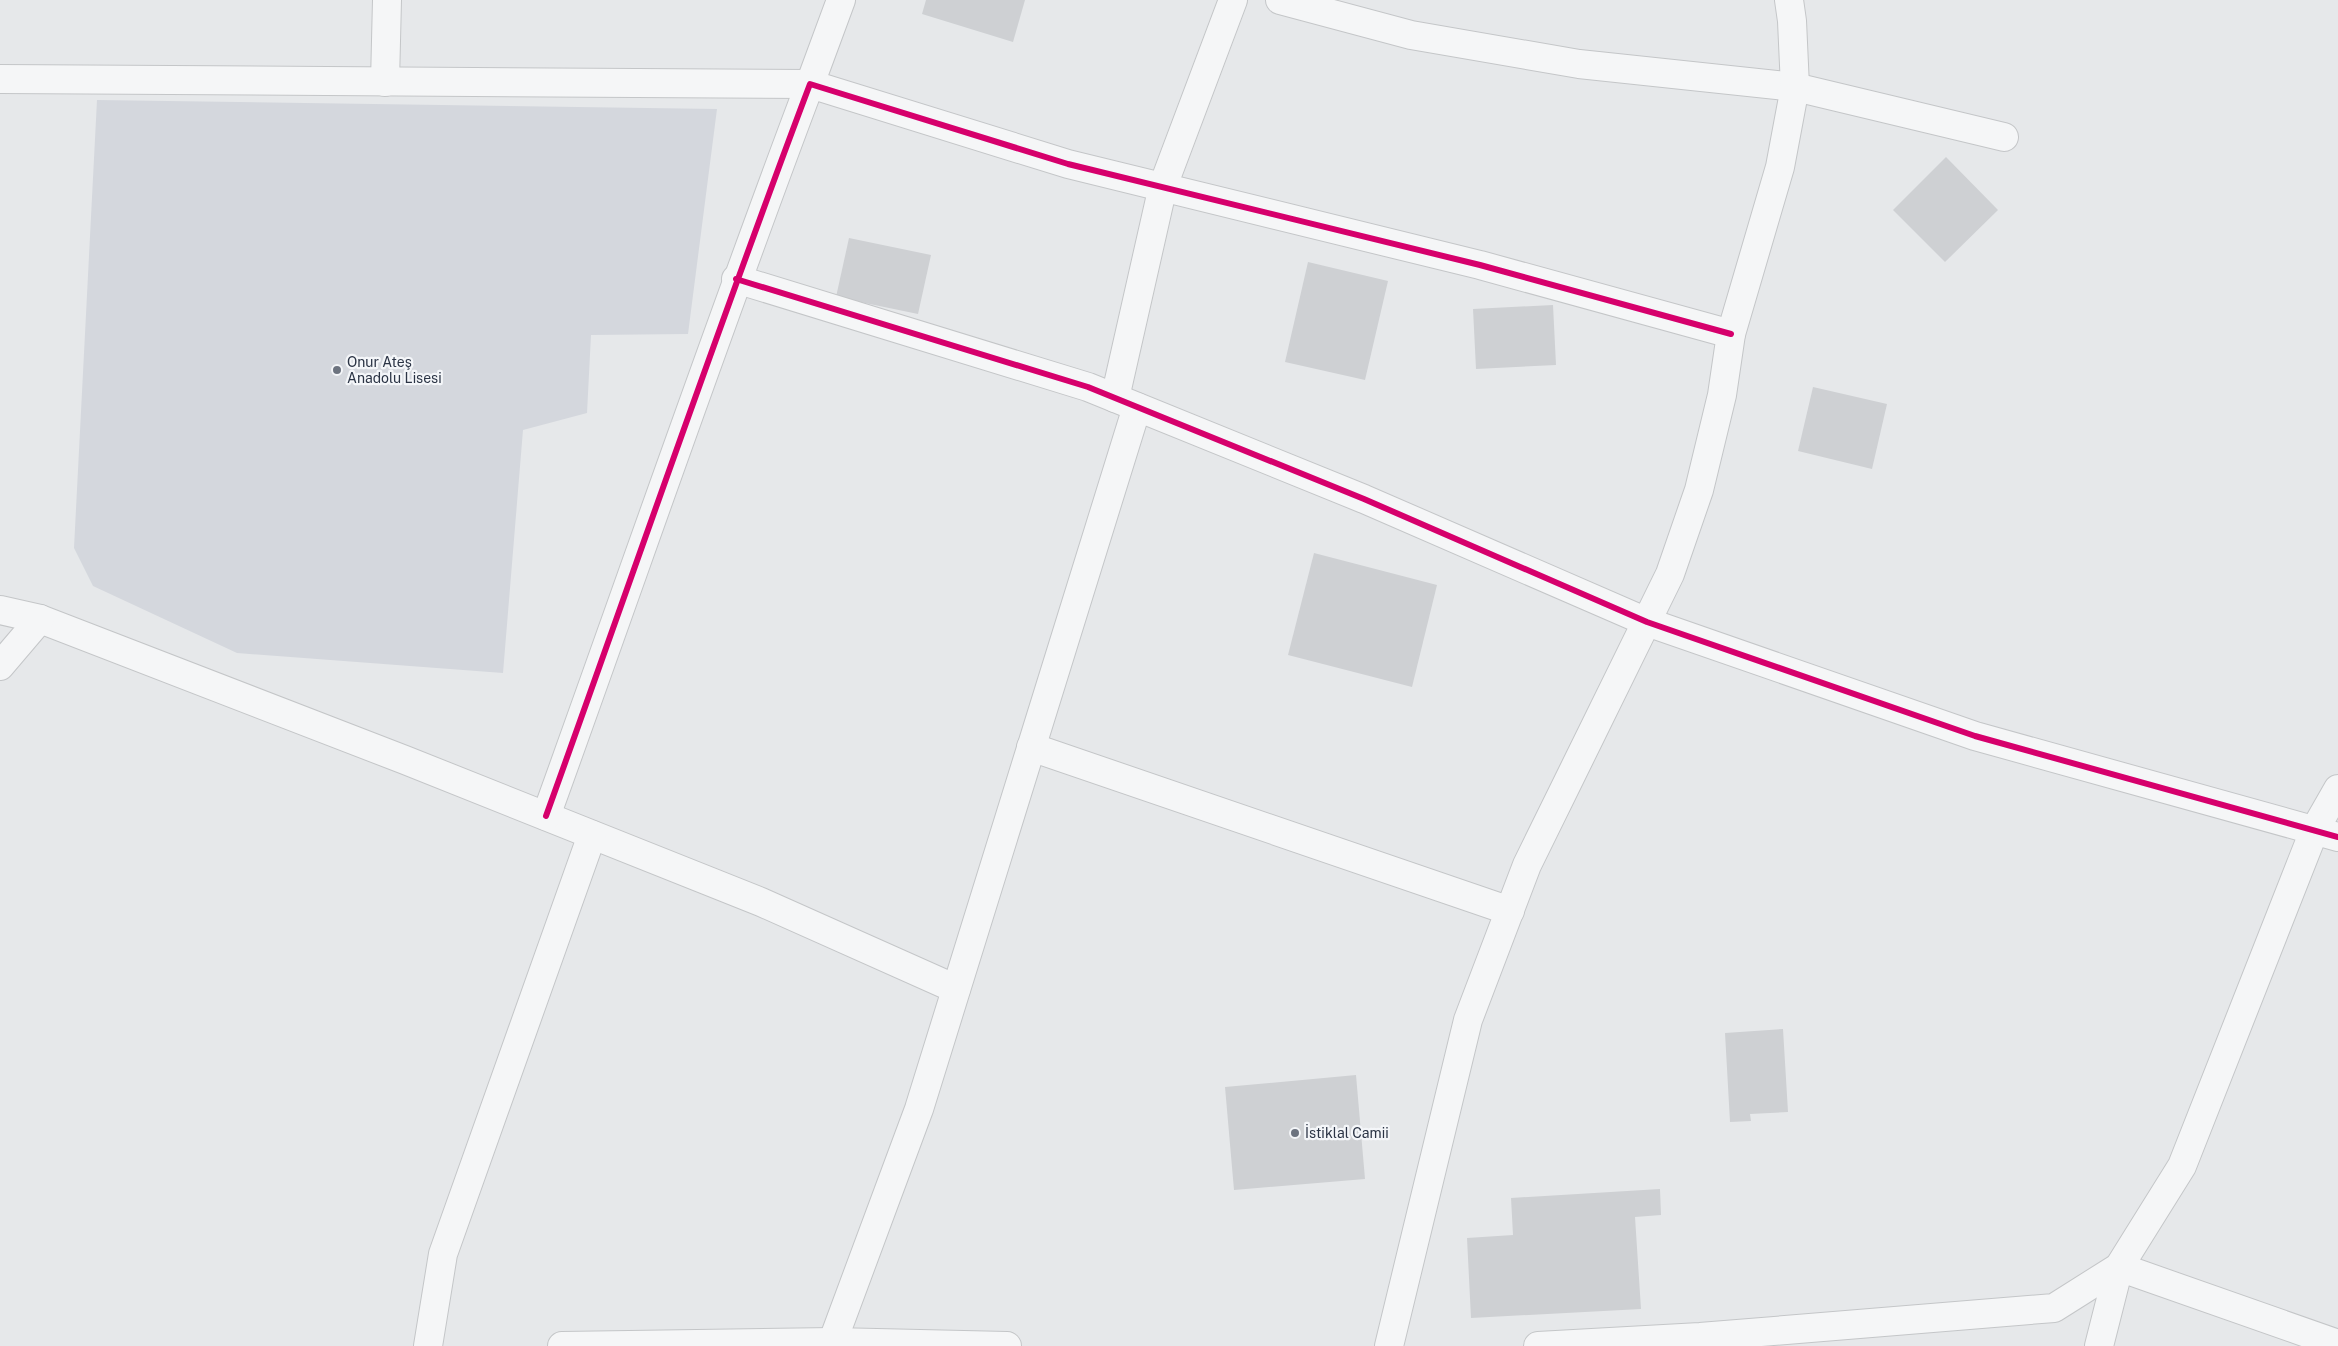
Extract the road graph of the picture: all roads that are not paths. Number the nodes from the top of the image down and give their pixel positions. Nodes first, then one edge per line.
1 (387, 0) edge
2 (841, 0) edge
3 (1233, 0) edge
4 (1280, 0) edge
5 (1788, 0) edge
6 (0, 79) edge
7 (385, 82) junction
8 (810, 84) junction
9 (1795, 87) junction
10 (2004, 137) dead end
11 (1163, 186) junction
12 (736, 279) junction
13 (1731, 334) junction
14 (1126, 402) junction
15 (0, 610) edge
16 (40, 619) junction
17 (1647, 622) junction
18 (0, 666) edge
19 (1031, 747) junction
20 (2338, 790) edge
21 (546, 816) junction
22 (2326, 834) edge
23 (592, 835) junction
24 (1510, 911) junction
25 (956, 989) junction
26 (2119, 1267) junction
27 (1769, 1339) edge
28 (832, 1344) edge
29 (2338, 1344) edge
30 (428, 1346) edge
31 (562, 1346) edge
32 (1007, 1346) edge
33 (1389, 1346) edge
34 (1538, 1346) edge
35 (2099, 1346) edge

1 - 7 street
2 - 8 street
3 - 11 street
4 - 9 street
5 - 9 street
6 - 7 street
7 - 8 street
8 - 11 street
8 - 12 street
9 - 10 street
9 - 13 street
11 - 13 street
11 - 14 street
12 - 14 street
12 - 21 street
13 - 17 street
14 - 17 street
14 - 19 street
15 - 16 street
16 - 18 street
16 - 21 street
17 - 22 street
17 - 24 street
19 - 24 street
19 - 25 street
20 - 22 street
21 - 23 street
22 - 26 street
23 - 25 street
23 - 30 street
24 - 33 street
25 - 28 street
26 - 27 street
26 - 29 street
26 - 35 street
27 - 34 street
28 - 31 street
28 - 32 street

